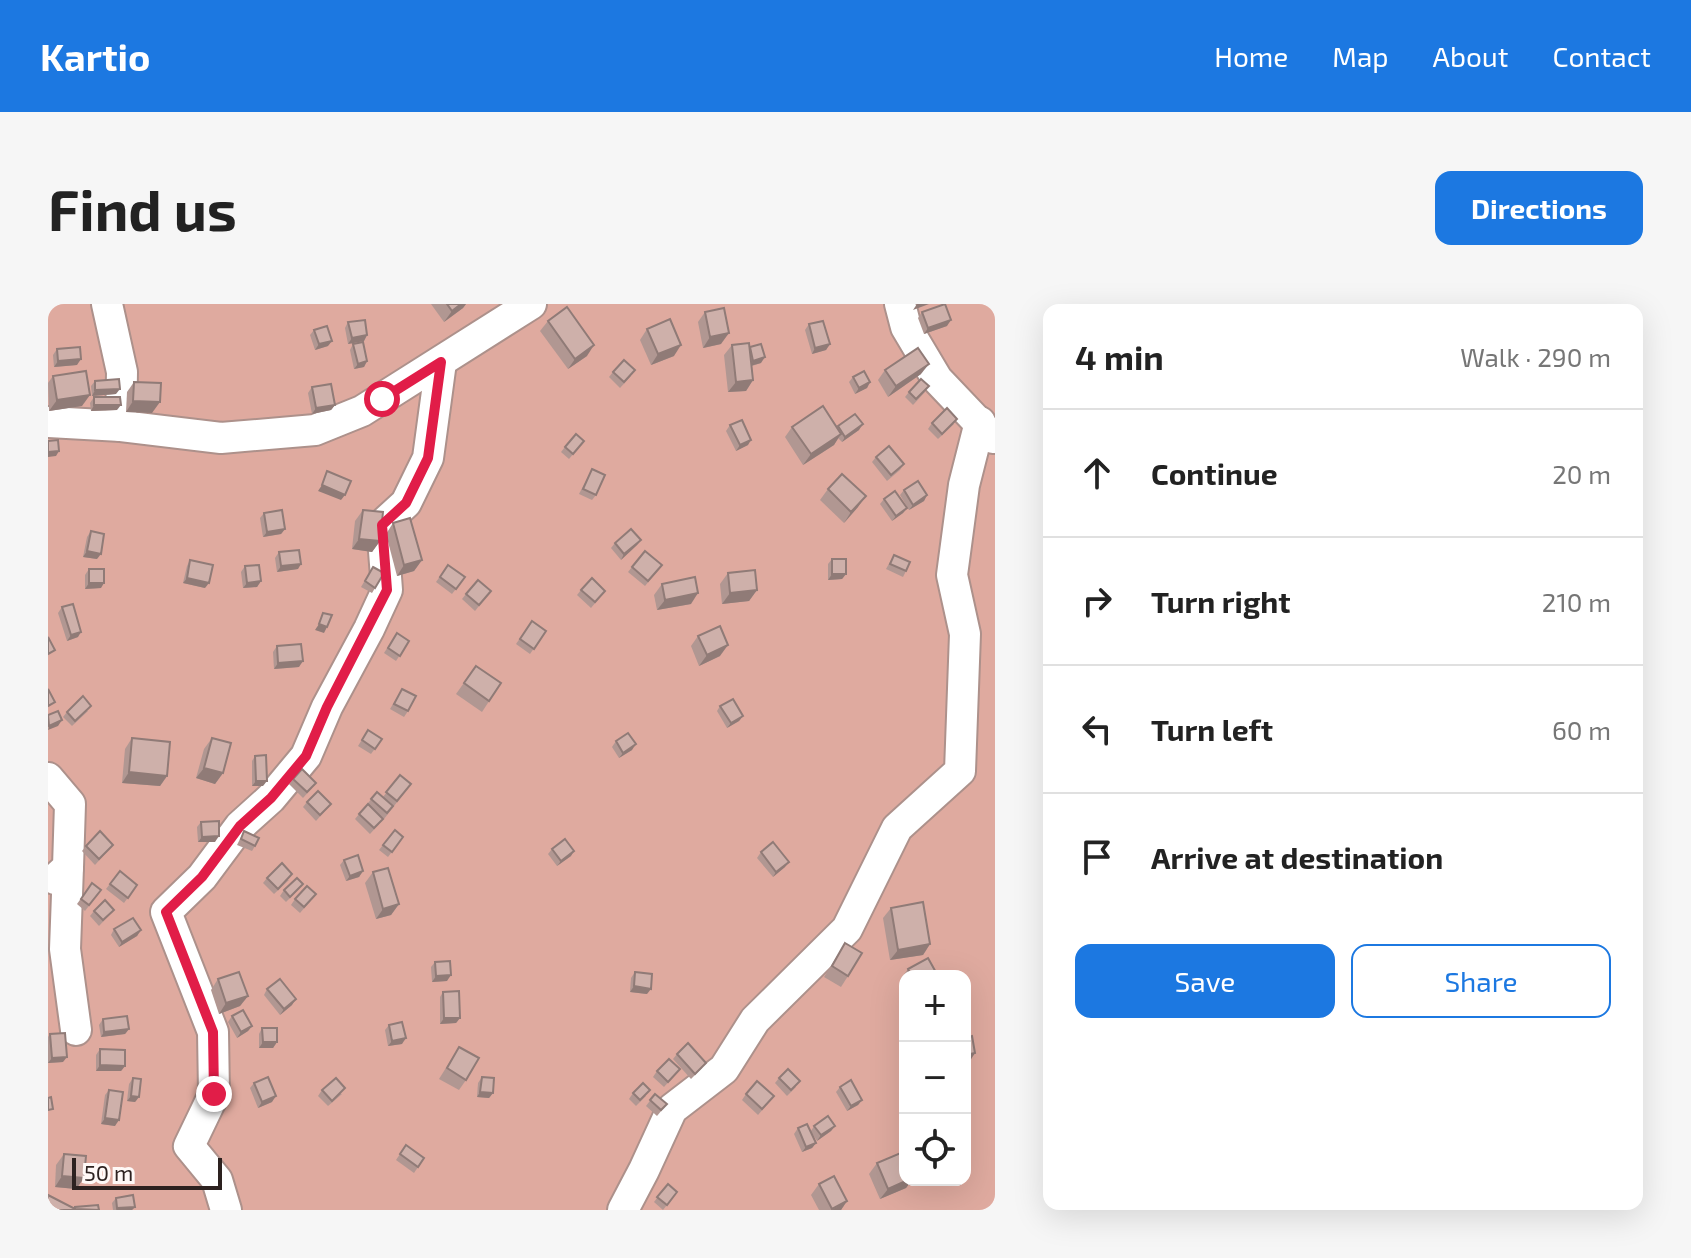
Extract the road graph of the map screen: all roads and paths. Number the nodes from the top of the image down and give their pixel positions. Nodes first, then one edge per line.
1 (107, 304) edge
2 (531, 304) edge
3 (900, 304) edge
4 (441, 362) junction
5 (48, 422) edge
6 (121, 426) junction
7 (988, 431) edge
8 (48, 778) edge
9 (58, 876) edge
10 (76, 1030) dead end
11 (226, 1210) edge
12 (623, 1210) edge

1 - 6 street
2 - 4 street
3 - 7 street
4 - 6 street
4 - 11 street
5 - 6 street
7 - 12 street
8 - 9 street
9 - 10 street

